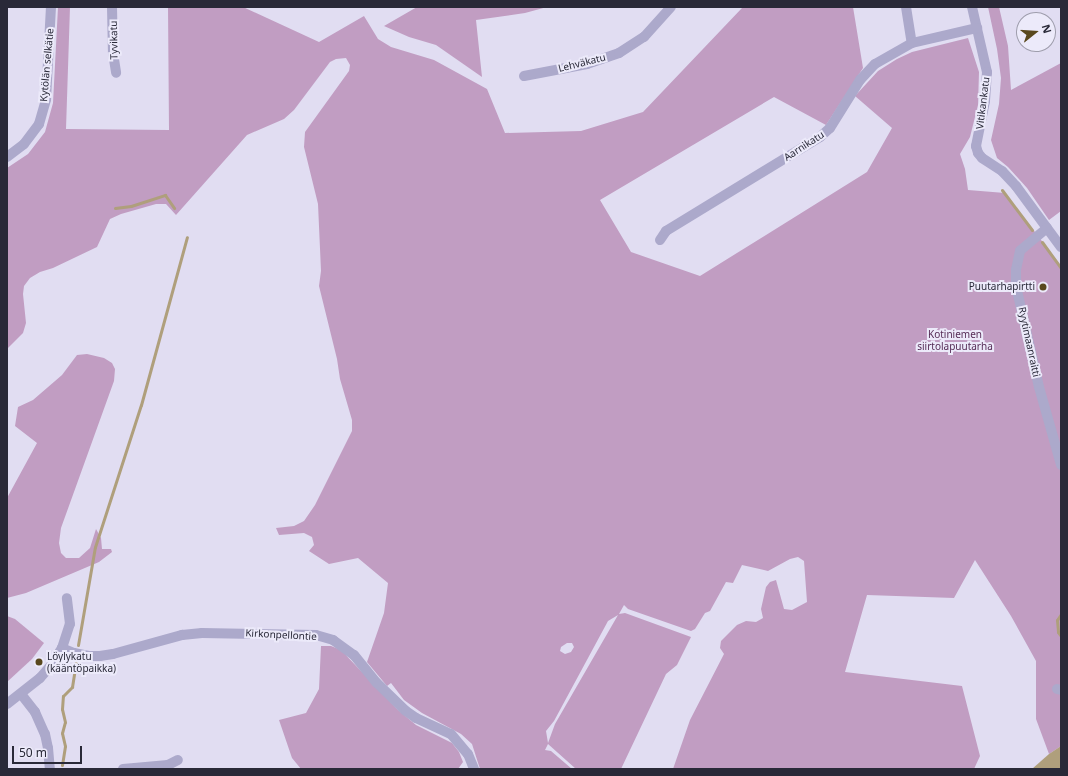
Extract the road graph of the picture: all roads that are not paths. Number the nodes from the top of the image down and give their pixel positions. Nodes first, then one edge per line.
1 (51, 7) edge
2 (112, 7) edge
3 (671, 7) edge
4 (906, 7) edge
5 (972, 7) edge
6 (977, 28) junction
7 (912, 43) junction
8 (116, 73) dead end
9 (524, 76) dead end
10 (7, 157) edge
11 (1047, 228) junction
12 (660, 240) dead end
13 (1061, 247) edge
14 (1061, 465) edge
15 (67, 598) dead end
16 (62, 648) junction
17 (21, 694) junction
18 (7, 704) edge
19 (178, 760) dead end
20 (50, 769) edge
21 (123, 769) edge
22 (474, 769) edge

1 - 10 street, Kytölän selkätie
2 - 8 street, Tyvikatu
3 - 9 street, Lehväkatu
4 - 7 street
5 - 6 street, Vitikankatu
6 - 7 street, Aarnikatu
6 - 11 street, Vitikankatu
7 - 12 street, Aarnikatu
11 - 13 street
11 - 14 street, Ryytimaanraitti
15 - 16 street
16 - 17 street
16 - 22 street, Kirkonpellontie
17 - 18 street
17 - 20 street
19 - 21 street

